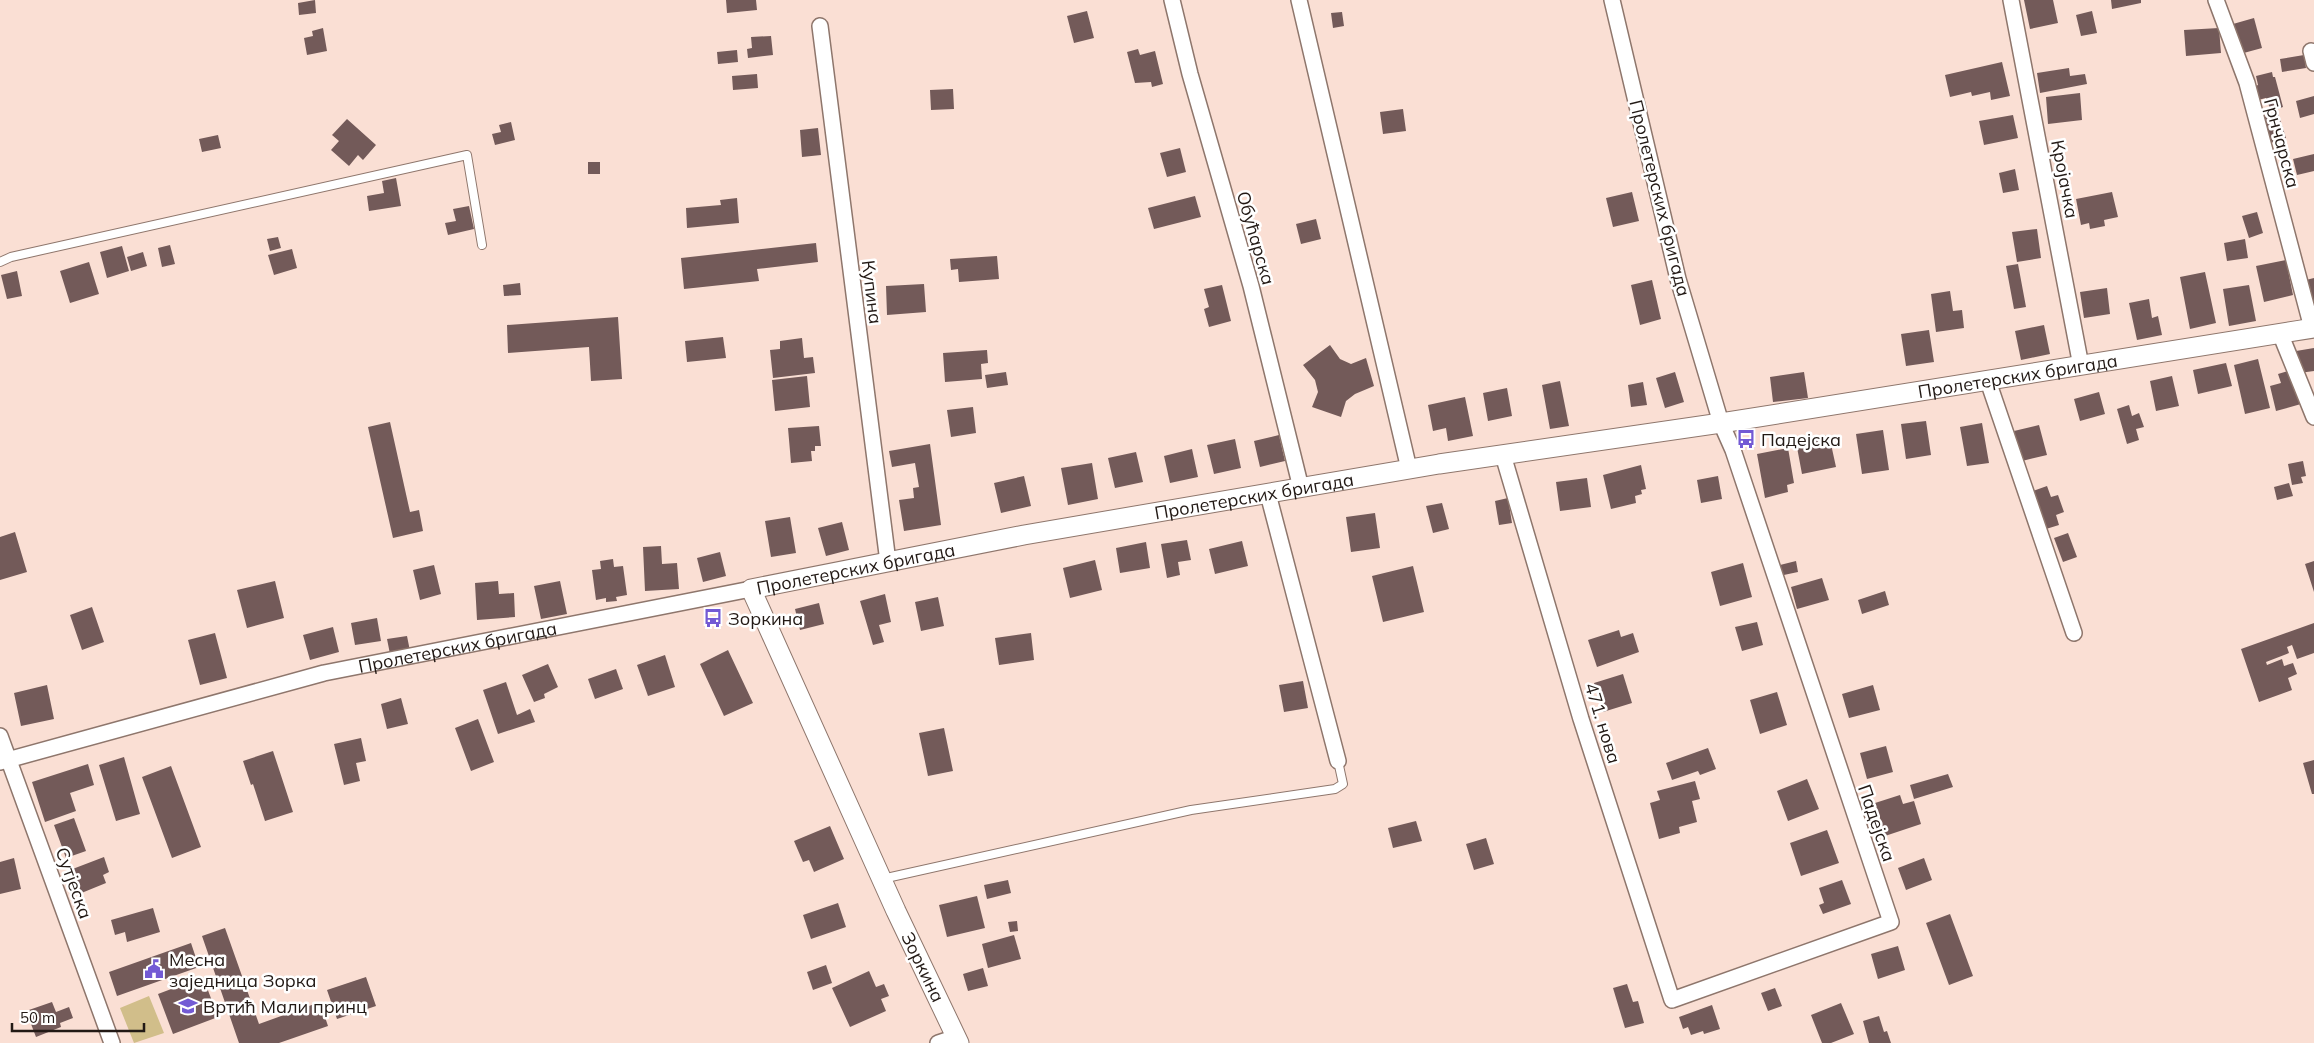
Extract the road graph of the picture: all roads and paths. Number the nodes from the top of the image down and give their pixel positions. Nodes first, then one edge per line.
1 (1172, 0) edge
2 (1299, 0) edge
3 (1612, 0) edge
4 (2011, 0) edge
5 (2216, 0) edge
6 (820, 26) dead end
7 (482, 245) dead end
8 (0, 262) edge
9 (2313, 328) edge
10 (2280, 334) junction
11 (2082, 366) junction
12 (1988, 381) junction
13 (2314, 417) edge
14 (1721, 423) junction
15 (1503, 455) junction
16 (1409, 469) junction
17 (1300, 488) junction
18 (1268, 494) junction
19 (888, 562) junction
20 (751, 589) junction
21 (2074, 633) dead end
22 (0, 736) edge
23 (4, 760) edge
24 (1338, 762) joint
25 (882, 879) junction
26 (1672, 1000) joint
27 (958, 1040) edge
28 (112, 1043) edge
29 (938, 1043) edge

1 - 17 street, Обућарска
2 - 16 street
3 - 14 street, Пролетерских бригада
4 - 11 street, Кројачка
5 - 9 street, Грнчарска
6 - 19 street, Купина
7 - 8 lane
9 - 10 street, Пролетерских бригада
10 - 11 street, Пролетерских бригада
10 - 13 street
11 - 12 street, Пролетерских бригада
12 - 14 street, Пролетерских бригада
12 - 21 street
14 - 15 street, Пролетерских бригада
14 - 26 street, Падејска
15 - 16 street, Пролетерских бригада
15 - 26 street, 471. нова
16 - 17 street, Пролетерских бригада
17 - 18 street, Пролетерских бригада
18 - 19 street, Пролетерских бригада
18 - 24 street
19 - 20 street, Пролетерских бригада
20 - 23 street, Пролетерских бригада
20 - 25 street, Зоркина
22 - 23 street, Сутјеска
23 - 28 street, Сутјеска
24 - 25 lane
25 - 27 street, Зоркина
27 - 29 street

